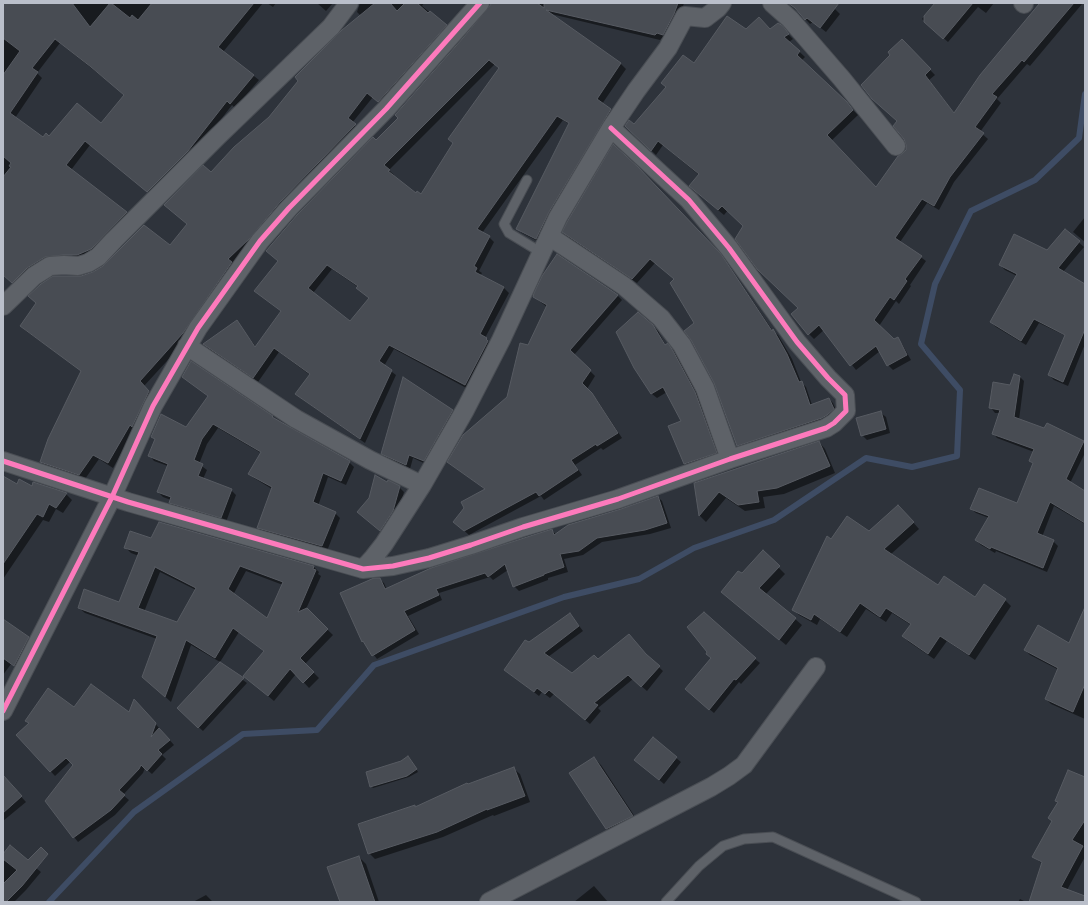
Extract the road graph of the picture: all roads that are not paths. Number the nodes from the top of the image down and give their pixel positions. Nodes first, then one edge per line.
1 (348, 3) edge
2 (480, 3) edge
3 (722, 3) edge
4 (772, 3) edge
5 (687, 9) edge
6 (611, 128) junction
7 (896, 146) dead end
8 (527, 180) dead end
9 (549, 236) junction
10 (542, 252) junction
11 (3, 306) edge
12 (187, 346) junction
13 (730, 459) junction
14 (3, 461) edge
15 (422, 485) junction
16 (112, 498) junction
17 (363, 569) junction
18 (816, 668) dead end
19 (3, 711) edge
20 (489, 902) edge
21 (666, 902) edge
22 (916, 902) edge

1 - 11 street
2 - 12 street
3 - 5 street
4 - 7 street
5 - 6 street
6 - 9 street
6 - 13 street
8 - 10 lane
9 - 10 street
9 - 13 street
10 - 15 street
12 - 15 street
12 - 16 street
13 - 17 street
14 - 16 street
15 - 17 street
16 - 17 street
16 - 19 street
18 - 20 street
21 - 22 lane

